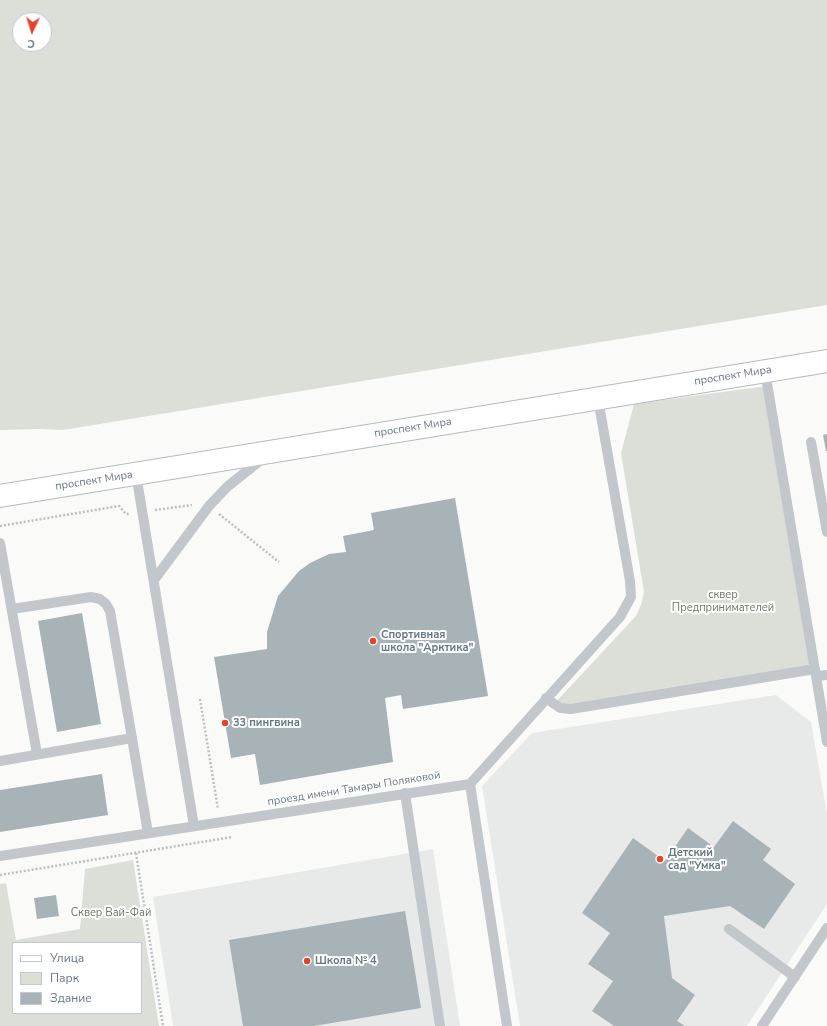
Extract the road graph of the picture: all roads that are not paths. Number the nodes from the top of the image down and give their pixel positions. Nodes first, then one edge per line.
1 (827, 361) edge
2 (764, 371) junction
3 (598, 398) junction
4 (811, 442) dead end
5 (276, 450) junction
6 (136, 474) junction
7 (0, 496) edge
8 (825, 504) edge
9 (827, 532) edge
10 (0, 542) edge
11 (154, 580) junction
12 (12, 609) junction
13 (815, 673) junction
14 (827, 674) edge
15 (546, 698) junction
16 (132, 738) junction
17 (827, 742) edge
18 (37, 754) junction
19 (0, 760) edge
20 (470, 784) junction
21 (406, 792) junction
22 (194, 826) junction
23 (148, 833) junction
24 (0, 856) edge
25 (827, 928) edge
26 (729, 929) dead end
27 (795, 977) junction
28 (440, 1026) edge
29 (507, 1026) edge
30 (762, 1026) edge

1 - 2 main road, проспект Мира
2 - 3 main road, проспект Мира
2 - 13 lane
3 - 5 main road, проспект Мира
3 - 15 lane
4 - 8 lane
5 - 6 main road, проспект Мира
5 - 11 lane
6 - 7 main road, проспект Мира
6 - 11 lane
8 - 9 lane
10 - 12 lane
11 - 22 lane
12 - 16 lane
12 - 18 lane
13 - 14 lane
13 - 15 lane
13 - 17 lane
15 - 20 lane
16 - 18 lane
16 - 23 lane
18 - 19 lane
20 - 21 lane, проезд имени Тамары Поляковой
20 - 29 lane
21 - 22 lane, проезд имени Тамары Поляковой
21 - 28 lane
22 - 23 lane, проезд имени Тамары Поляковой
23 - 24 lane, проезд имени Тамары Поляковой
25 - 27 lane
26 - 27 lane
27 - 30 lane

